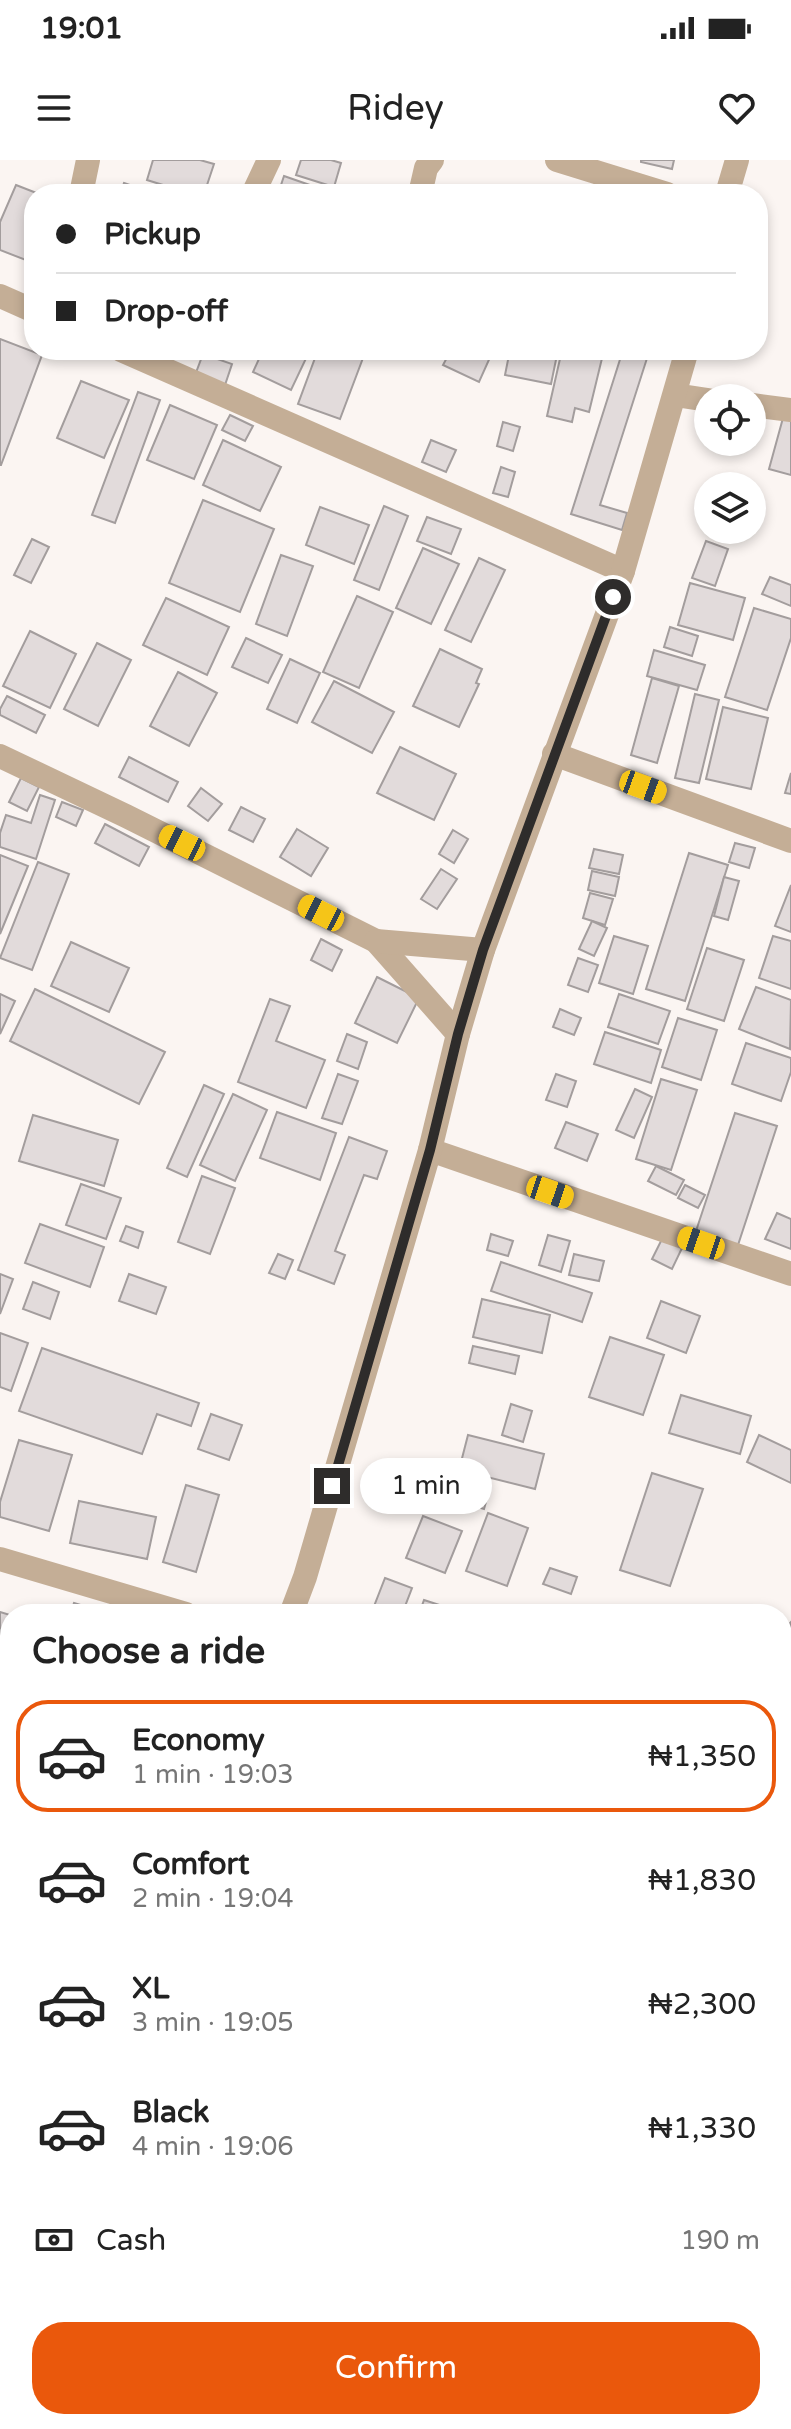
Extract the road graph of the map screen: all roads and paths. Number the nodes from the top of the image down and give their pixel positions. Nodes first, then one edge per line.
1 (88, 160) edge
2 (269, 160) edge
3 (432, 160) edge
4 (557, 160) edge
5 (737, 160) edge
6 (83, 184) edge
7 (258, 184) edge
8 (422, 184) edge
9 (635, 184) edge
10 (730, 184) edge
11 (0, 296) edge
12 (24, 307) edge
13 (174, 360) edge
14 (684, 360) edge
15 (675, 395) junction
16 (694, 398) edge
17 (766, 407) edge
18 (791, 410) edge
19 (623, 571) junction
20 (554, 754) junction
21 (0, 756) edge
22 (791, 841) edge
23 (376, 941) junction
24 (483, 950) junction
25 (458, 1034) junction
26 (430, 1150) junction
27 (791, 1274) edge
28 (0, 1559) edge
29 (152, 1604) edge
30 (295, 1604) edge

1 - 6 street
2 - 7 street
3 - 8 street
4 - 9 street
5 - 10 street
11 - 12 street
13 - 19 street
14 - 15 street
15 - 16 street
15 - 19 street
17 - 18 street
19 - 20 street
20 - 22 street
20 - 24 street
21 - 23 street
23 - 24 street
23 - 25 street
24 - 25 street
25 - 26 street
26 - 27 street
26 - 30 street
28 - 29 street

